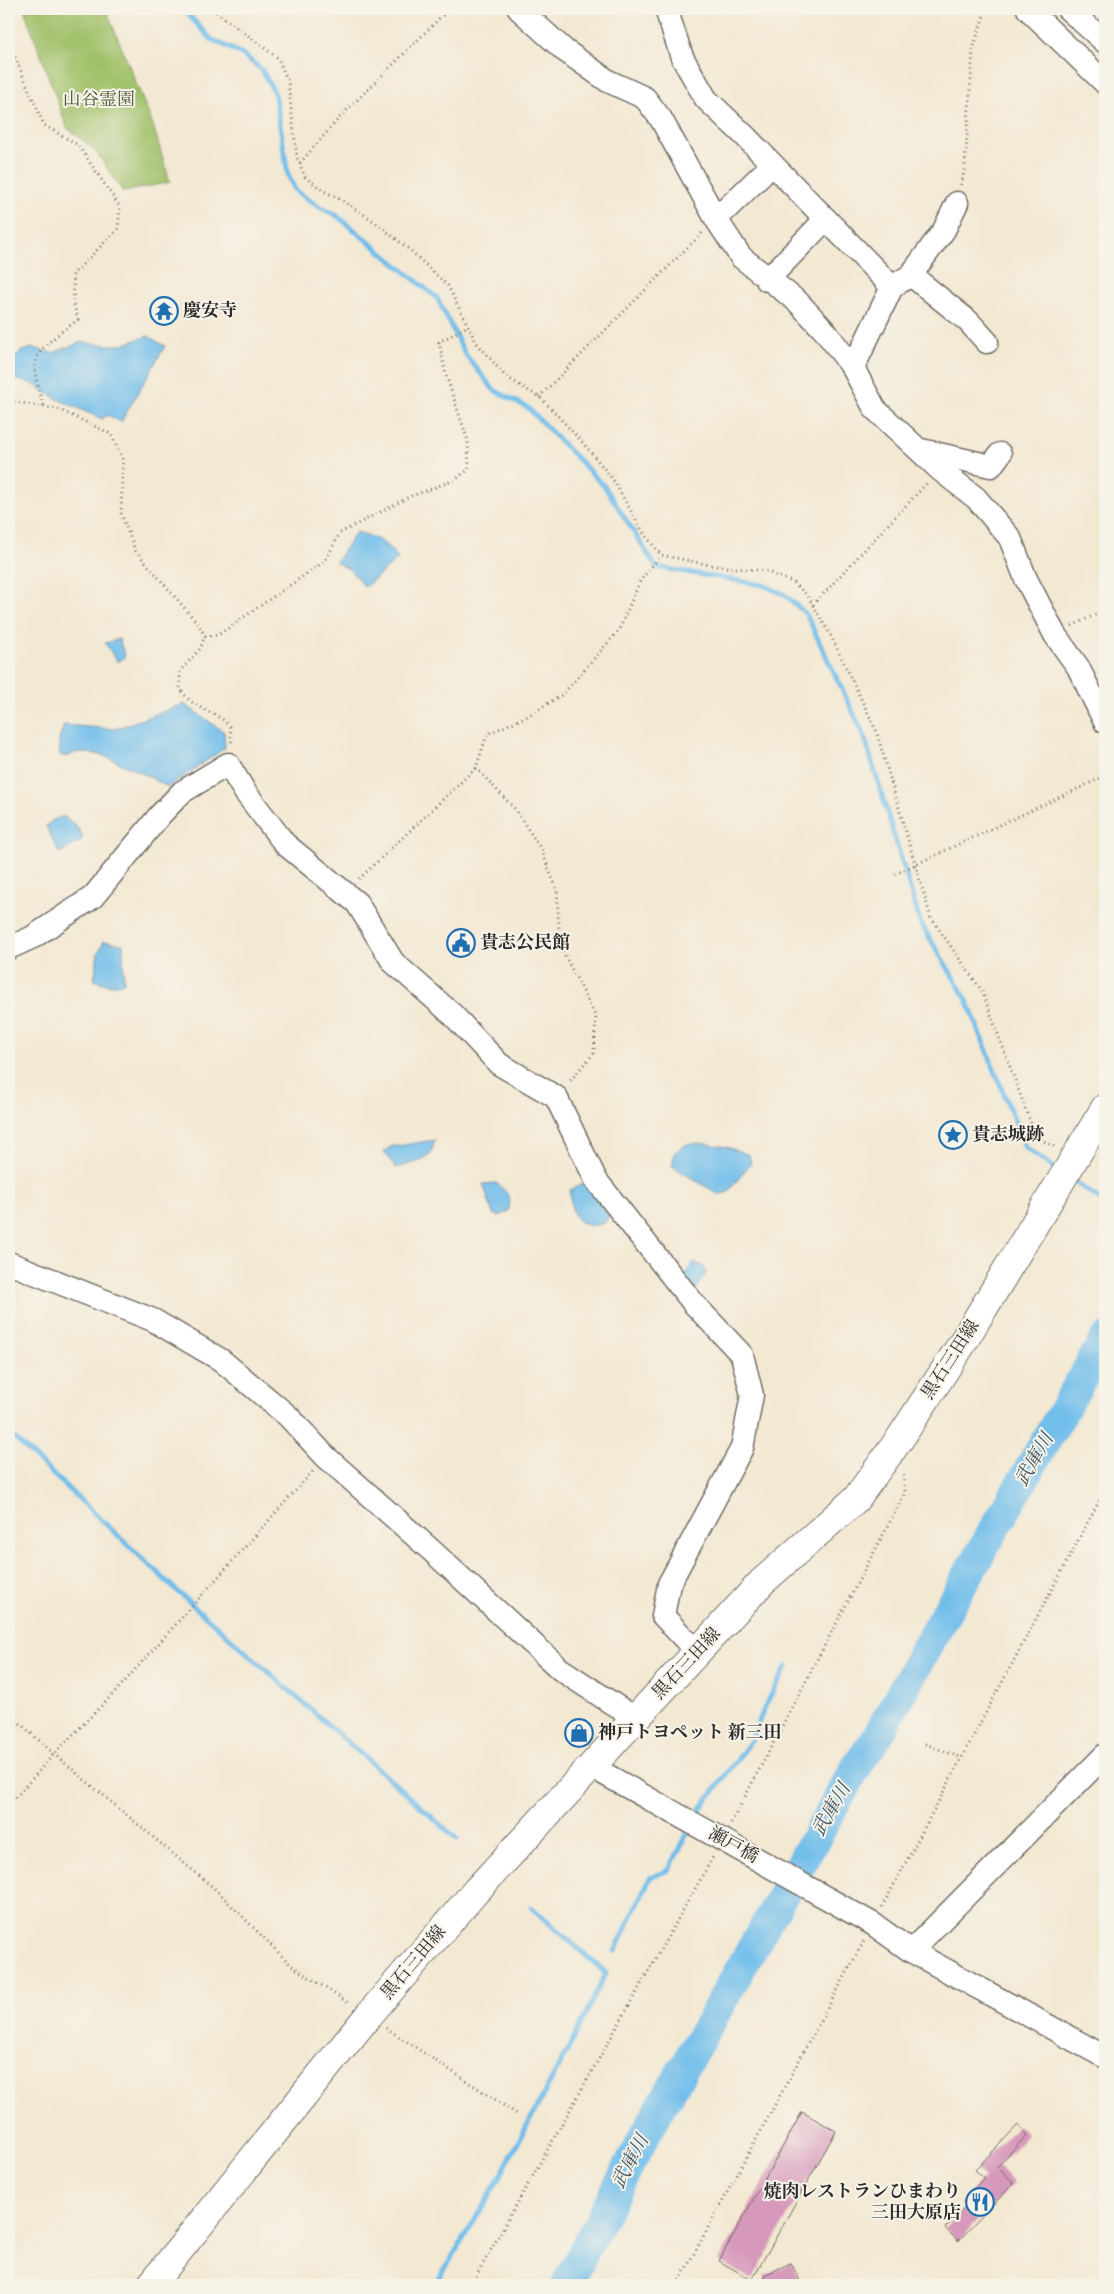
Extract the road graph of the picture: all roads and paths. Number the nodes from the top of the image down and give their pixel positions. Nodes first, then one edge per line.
1 (212, 9) edge
2 (449, 9) edge
3 (519, 9) edge
4 (666, 9) edge
5 (986, 9) edge
6 (1068, 9) edge
7 (1033, 10) edge
8 (1105, 42) edge
9 (9, 43) edge
10 (1105, 83) edge
11 (300, 163) junction
12 (772, 165) junction
13 (957, 203) joint
14 (716, 219) junction
15 (826, 219) junction
16 (911, 275) junction
17 (767, 280) junction
18 (892, 287) junction
19 (468, 326) junction
20 (987, 342) dead end
21 (853, 368) junction
22 (539, 397) junction
23 (9, 401) edge
24 (44, 406) junction
25 (920, 450) junction
26 (1000, 454) dead end
27 (939, 469) junction
28 (661, 555) junction
29 (812, 605) junction
30 (1105, 610) edge
31 (1055, 635) junction
32 (205, 636) junction
33 (1105, 722) edge
34 (228, 764) junction
35 (476, 768) junction
36 (1105, 776) edge
37 (914, 865) junction
38 (895, 874) dead end
39 (344, 894) junction
40 (9, 948) edge
41 (556, 1097) junction
42 (1105, 1108) edge
43 (1069, 1166) junction
44 (9, 1263) edge
45 (899, 1440) junction
46 (326, 1457) junction
47 (1105, 1490) edge
48 (698, 1653) junction
49 (9, 1713) edge
50 (636, 1719) junction
51 (925, 1744) dead end
52 (54, 1754) junction
53 (1105, 1755) edge
54 (962, 1758) junction
55 (592, 1767) junction
56 (9, 1805) edge
57 (722, 1840) junction
58 (873, 1924) junction
59 (911, 1951) junction
60 (368, 2016) junction
61 (1105, 2057) edge
62 (517, 2114) dead end
63 (150, 2285) edge
64 (471, 2285) edge
65 (676, 2285) edge

1 - 11 path
2 - 11 path
3 - 14 street
4 - 12 street
5 - 13 path
6 - 8 street
7 - 10 street
9 - 24 path
11 - 19 path
12 - 14 street
12 - 15 street
13 - 16 street
14 - 17 street
14 - 22 path
15 - 17 street
15 - 18 street
16 - 18 street
16 - 20 street
17 - 21 street
18 - 21 street
19 - 22 path
19 - 32 path
21 - 25 street
22 - 28 path
23 - 24 path
24 - 32 path
25 - 26 street
25 - 27 street
27 - 29 path
27 - 31 street
28 - 29 path
28 - 35 path
29 - 37 path
30 - 31 path
31 - 33 street
32 - 34 path
34 - 39 street
34 - 40 street
35 - 39 path
35 - 41 path
36 - 37 path
37 - 38 path
37 - 43 path
39 - 41 street
41 - 48 street
42 - 43 main road, 黒石三田線
43 - 45 main road, 黒石三田線
44 - 46 street
45 - 48 main road, 黒石三田線
45 - 57 path
46 - 50 street
46 - 52 path
47 - 54 path
48 - 50 main road, 黒石三田線
49 - 52 path
50 - 55 main road, 黒石三田線
51 - 54 path
52 - 56 path
52 - 60 path
53 - 59 street
54 - 58 path
55 - 57 street, 瀬戸橋
55 - 60 main road, 黒石三田線
57 - 58 street, 瀬戸橋
57 - 64 path
58 - 59 street, 瀬戸橋
58 - 65 path
59 - 61 street, 瀬戸橋
60 - 62 path
60 - 63 main road, 黒石三田線

